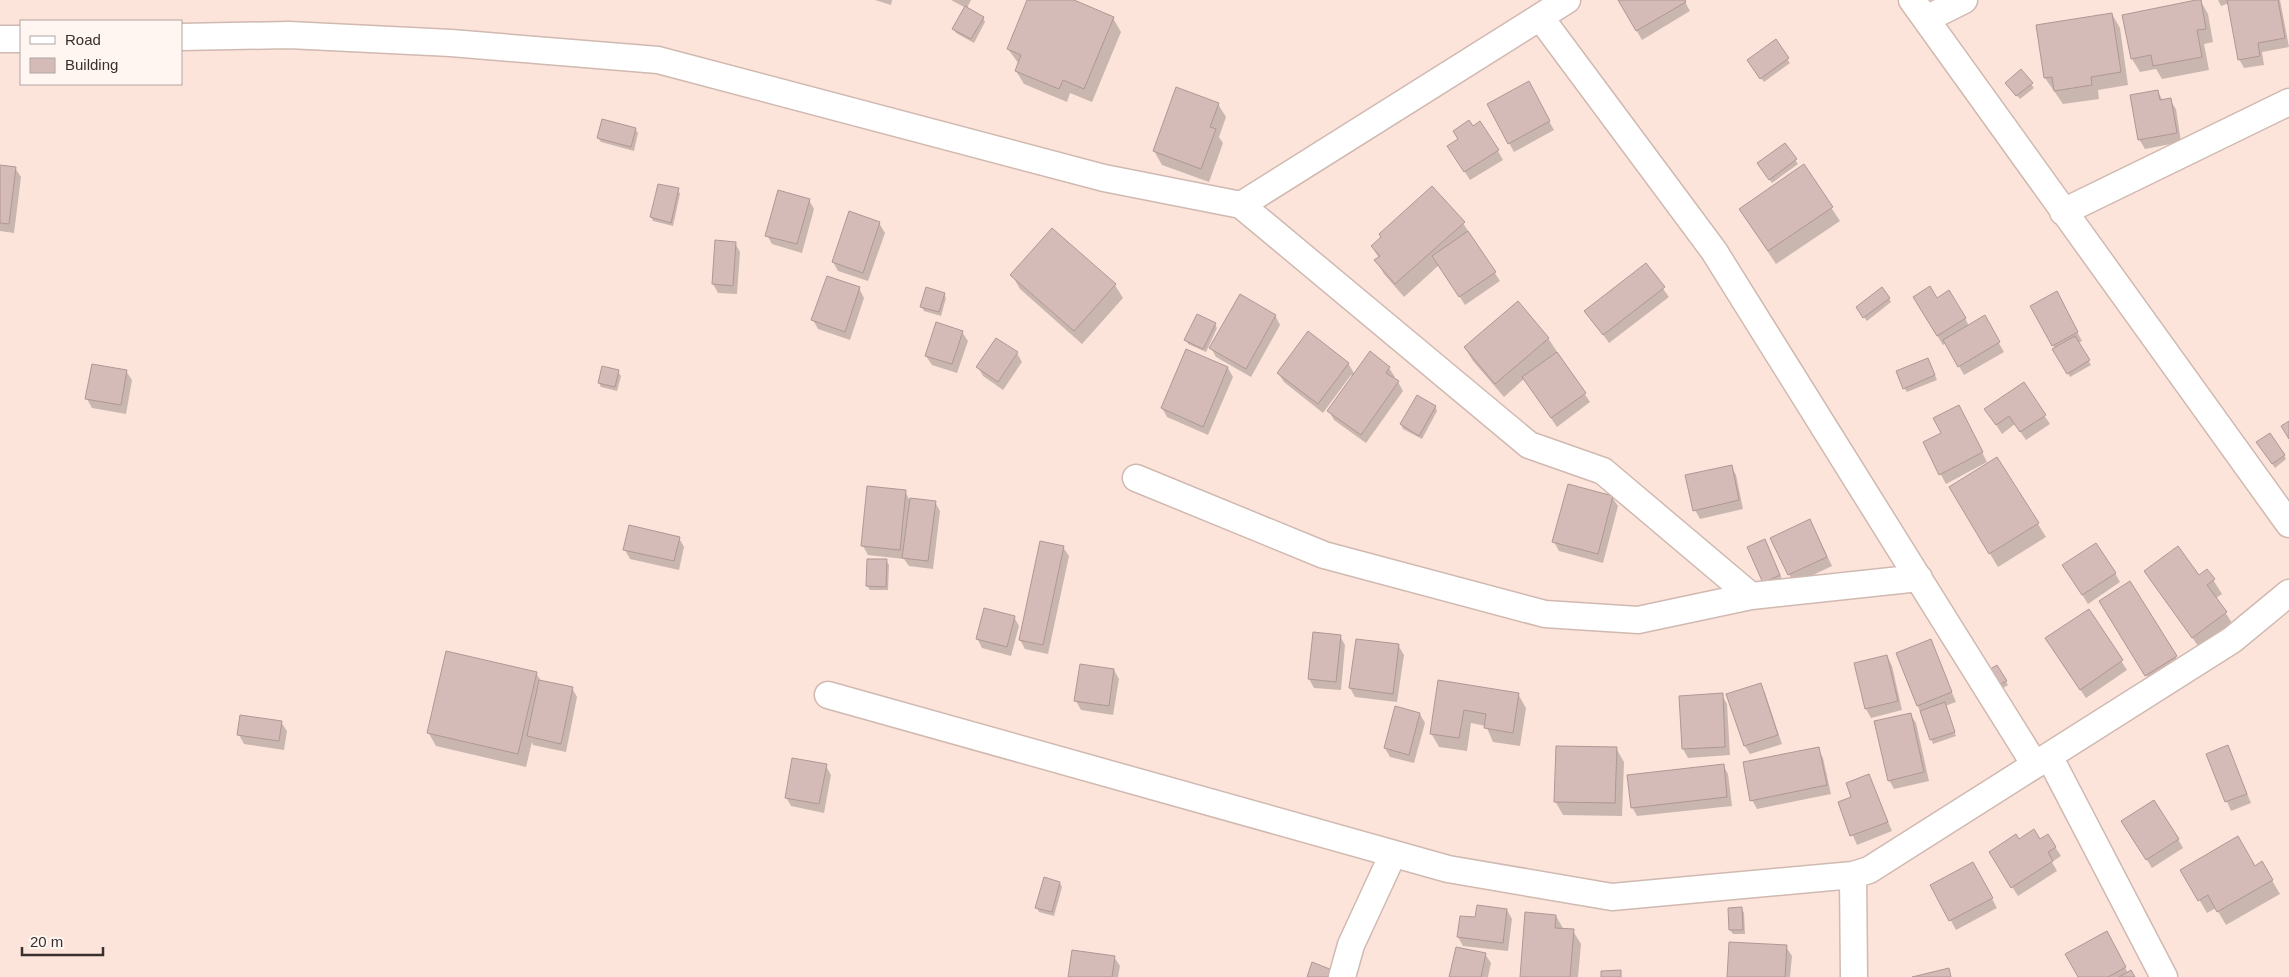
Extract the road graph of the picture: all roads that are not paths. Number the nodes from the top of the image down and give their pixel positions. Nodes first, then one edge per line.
1 (1567, 0) edge
2 (1964, 0) edge
3 (1919, 9) edge
4 (1540, 17) junction
5 (182, 37) edge
6 (0, 39) edge
7 (20, 39) edge
8 (2289, 102) edge
9 (1241, 205) junction
10 (2063, 212) junction
11 (1136, 478) dead end
12 (2289, 524) edge
13 (1919, 578) junction
14 (2289, 593) edge
15 (1751, 596) junction
16 (828, 695) dead end
17 (2042, 760) junction
18 (1393, 854) junction
19 (1853, 875) junction
20 (1342, 977) edge
21 (1854, 977) edge
22 (2164, 977) edge

1 - 4 street
2 - 3 street
3 - 10 street
4 - 9 street
4 - 13 street
5 - 9 street
6 - 7 street
8 - 10 street
9 - 15 street
10 - 12 street
11 - 15 street
13 - 15 street
13 - 17 street
14 - 17 street
16 - 18 street
17 - 19 street
17 - 22 street
18 - 19 street
18 - 20 street
19 - 21 street

